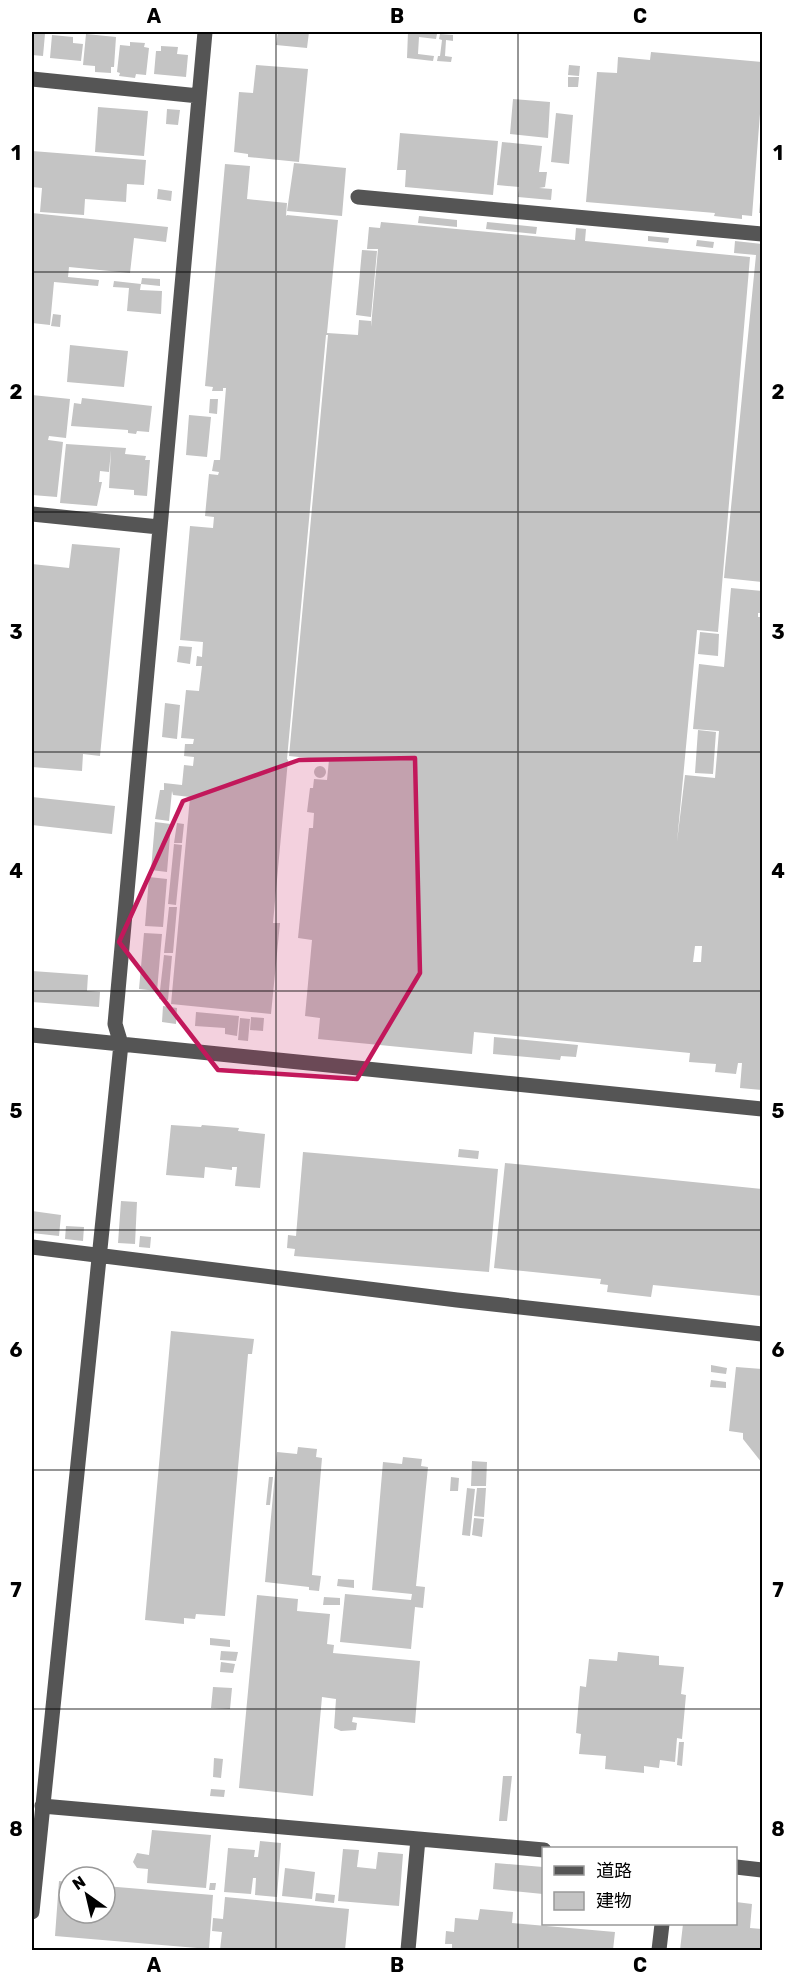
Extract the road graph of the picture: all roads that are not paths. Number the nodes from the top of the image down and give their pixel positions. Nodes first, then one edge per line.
1 (205, 32) edge
2 (32, 80) edge
3 (199, 96) junction
4 (358, 197) dead end
5 (762, 234) edge
6 (32, 514) edge
7 (159, 527) junction
8 (32, 1035) edge
9 (121, 1044) junction
10 (762, 1109) edge
11 (32, 1247) edge
12 (99, 1255) junction
13 (762, 1334) edge
14 (39, 1808) edge
15 (418, 1839) junction
16 (542, 1850) edge
17 (737, 1867) edge
18 (762, 1869) edge
19 (32, 1912) edge
20 (662, 1925) edge
21 (408, 1950) edge
22 (659, 1950) edge

1 - 3 street
2 - 3 street
3 - 7 street
4 - 5 street
6 - 7 street
7 - 9 street
8 - 9 street
9 - 10 street
9 - 12 street
11 - 12 street
12 - 13 street
12 - 14 street
14 - 15 street
14 - 19 street
15 - 16 street
15 - 21 street
17 - 18 street
20 - 22 street

